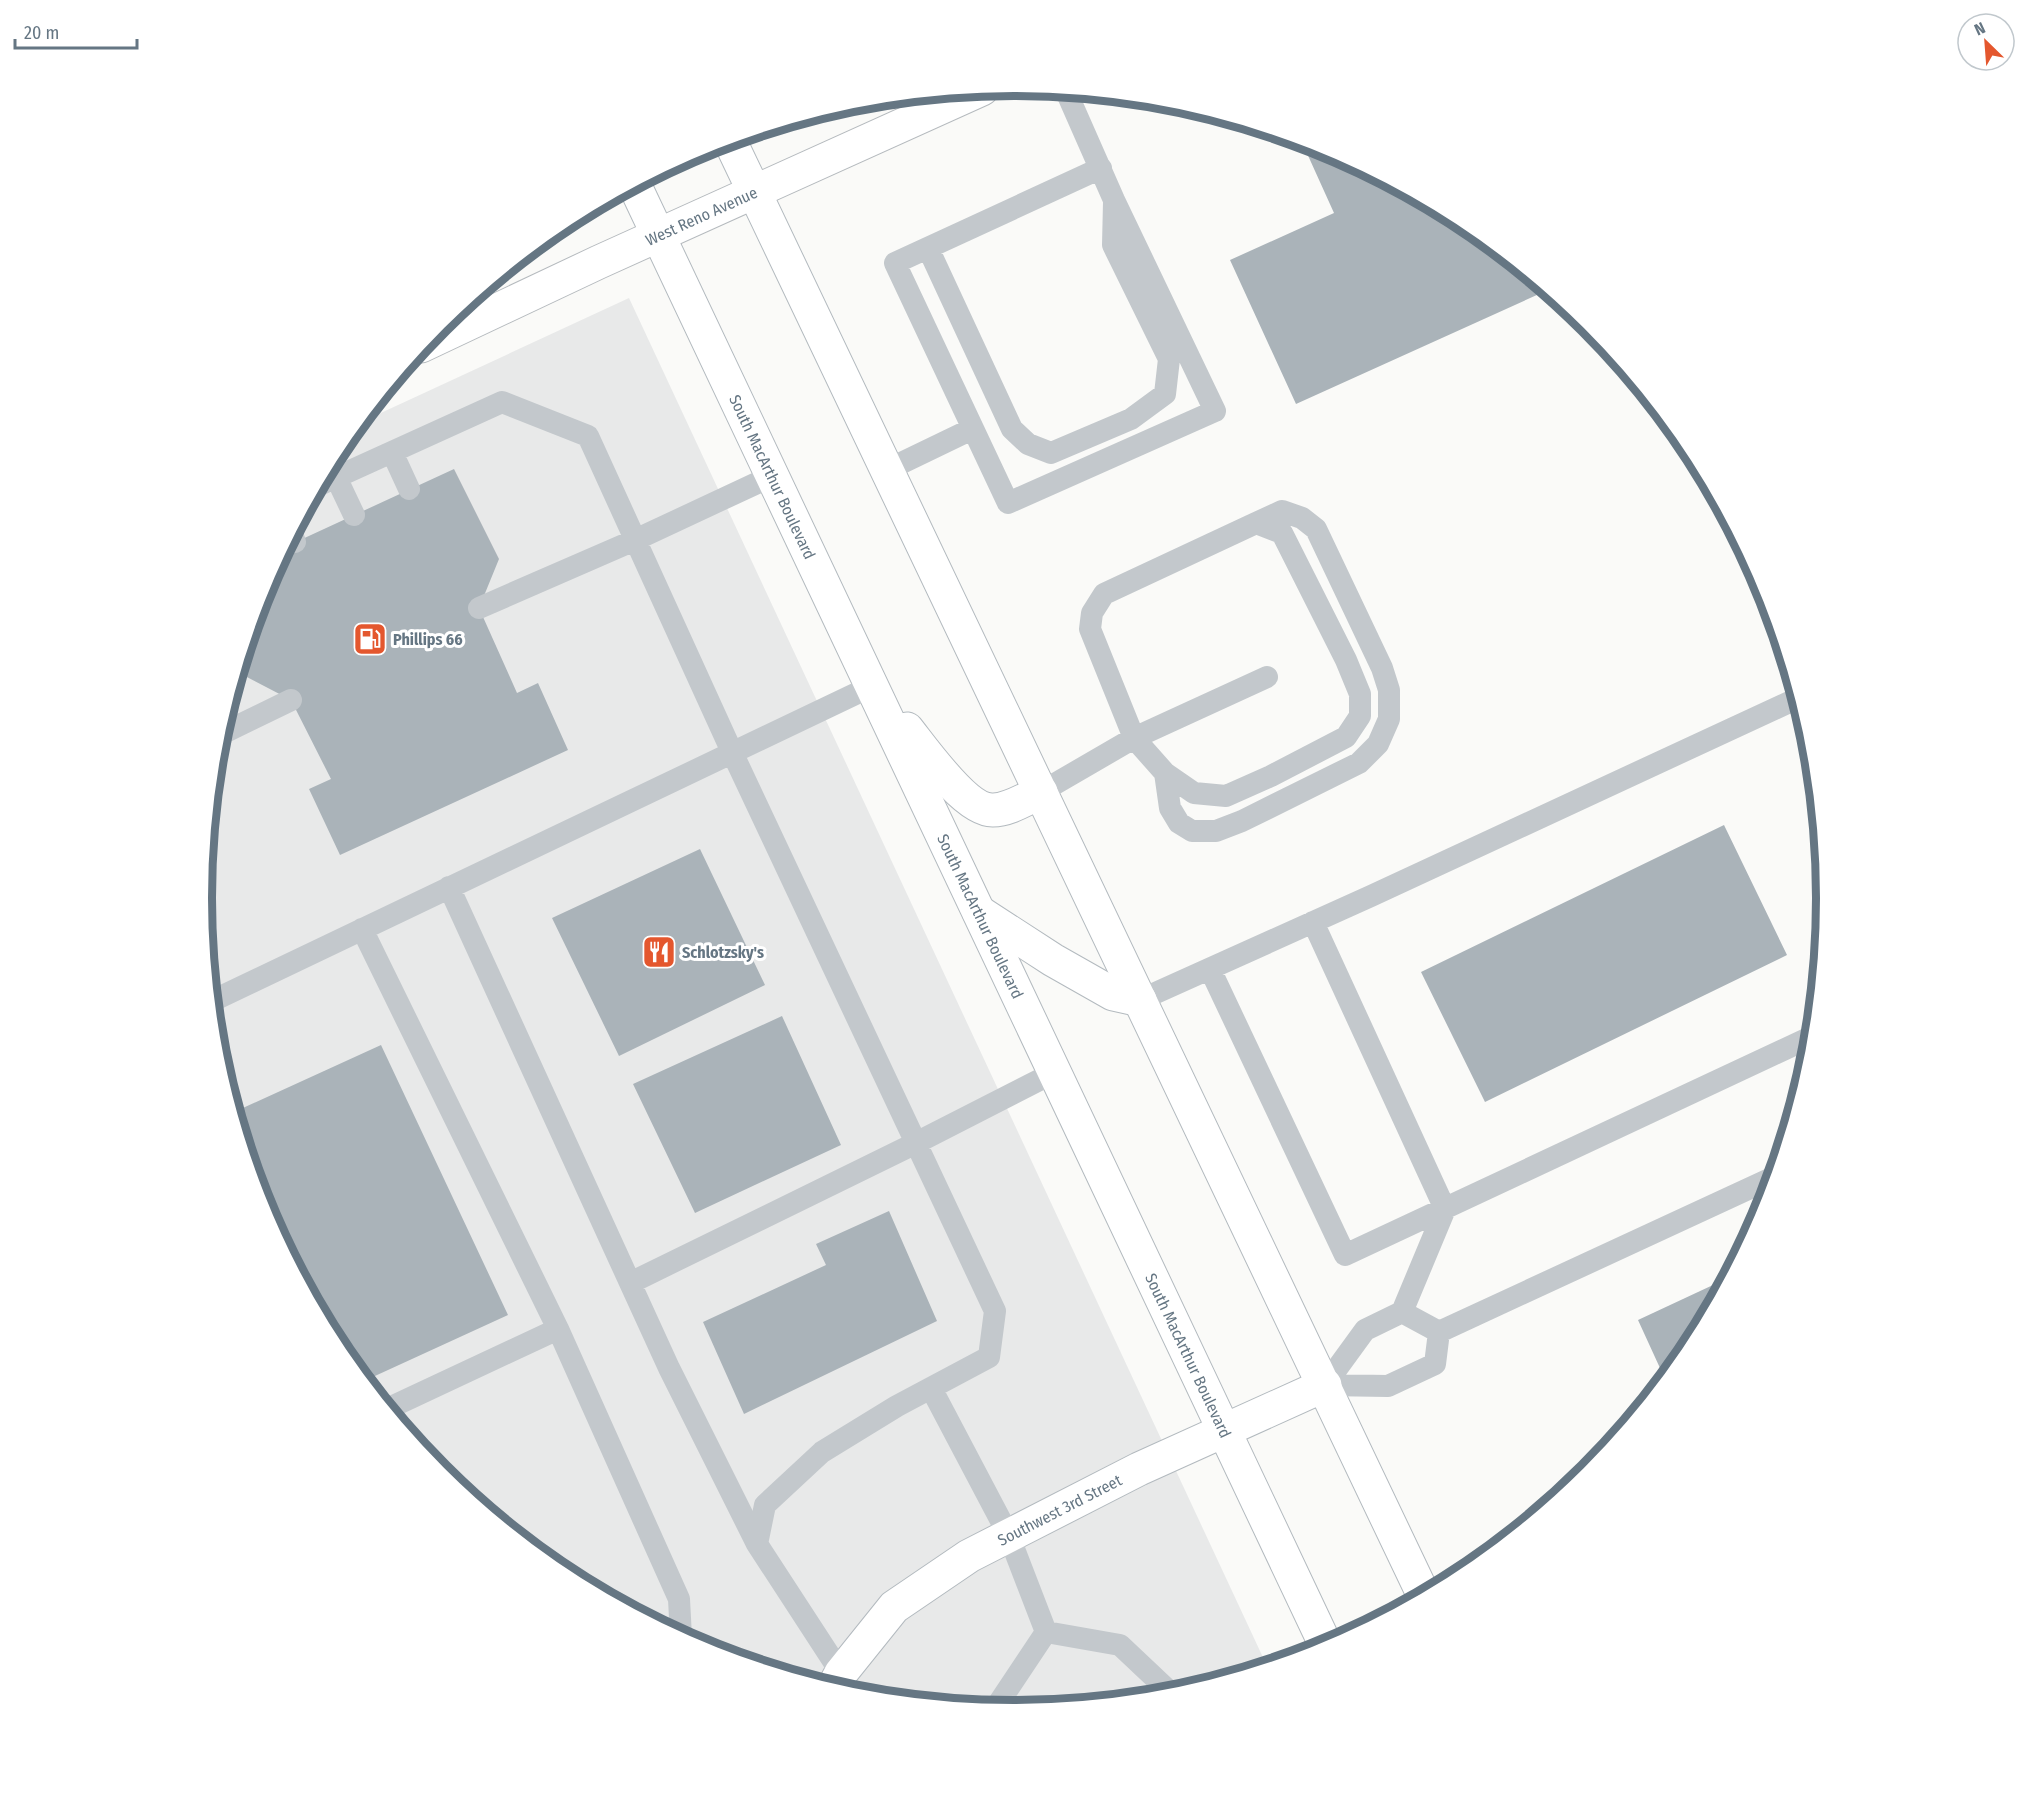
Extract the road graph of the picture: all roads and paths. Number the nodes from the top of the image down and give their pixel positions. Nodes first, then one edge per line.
1 (962, 98) edge
2 (1069, 98) edge
3 (733, 147) edge
4 (1101, 168) junction
5 (637, 190) edge
6 (754, 192) junction
7 (1114, 200) junction
8 (658, 236) junction
9 (928, 248) junction
10 (442, 336) edge
11 (972, 429) junction
12 (393, 452) junction
13 (887, 470) junction
14 (772, 476) junction
15 (329, 481) edge
16 (328, 483) edge
17 (409, 489) dead end
18 (354, 515) dead end
19 (1256, 523) junction
20 (635, 540) junction
21 (479, 608) dead end
22 (1267, 677) dead end
23 (872, 686) junction
24 (291, 700) dead end
25 (1792, 701) edge
26 (230, 730) edge
27 (1134, 738) junction
28 (732, 752) junction
29 (1165, 773) junction
30 (1041, 792) junction
31 (449, 887) junction
32 (979, 912) junction
33 (1313, 922) junction
34 (362, 929) junction
35 (1210, 969) junction
36 (219, 998) edge
37 (1140, 1000) junction
38 (1803, 1041) edge
39 (1055, 1072) junction
40 (916, 1143) junction
41 (1764, 1181) edge
42 (1445, 1209) junction
43 (630, 1283) junction
44 (1402, 1312) junction
45 (558, 1329) junction
46 (1438, 1332) junction
47 (1325, 1385) junction
48 (931, 1388) junction
49 (394, 1406) edge
50 (1225, 1430) junction
51 (1010, 1536) junction
52 (757, 1544) junction
53 (1421, 1589) edge
54 (680, 1627) edge
55 (1046, 1632) junction
56 (1322, 1638) edge
57 (836, 1680) edge
58 (837, 1681) edge
59 (1163, 1686) edge
60 (1001, 1700) edge

1 - 6 main road, West Reno Avenue
2 - 4 lane
3 - 6 main road
4 - 7 lane
4 - 9 lane
5 - 8 main road, South MacArthur Boulevard
6 - 8 main road, West Reno Avenue
6 - 13 main road
7 - 9 lane
7 - 11 lane
8 - 10 main road, West Reno Avenue
8 - 14 main road, South MacArthur Boulevard
9 - 11 lane
11 - 13 lane
12 - 15 lane
12 - 17 lane
12 - 20 lane
13 - 30 main road
14 - 20 lane
14 - 23 main road, South MacArthur Boulevard
16 - 18 lane
19 - 27 lane
19 - 29 lane
19 - 29 lane
20 - 21 lane
20 - 28 lane
22 - 27 lane
23 - 28 lane
23 - 30 main road
23 - 32 main road, South MacArthur Boulevard
24 - 26 lane
25 - 33 lane
27 - 29 lane
27 - 30 lane
28 - 31 lane
28 - 40 lane
30 - 37 main road
31 - 34 lane
31 - 43 lane
32 - 37 main road
32 - 39 main road, South MacArthur Boulevard
33 - 35 lane
33 - 42 lane
34 - 36 lane
34 - 45 lane
35 - 37 lane
35 - 42 lane
37 - 47 main road
38 - 42 lane
39 - 40 lane
39 - 50 main road, South MacArthur Boulevard
40 - 43 lane
40 - 48 lane
41 - 46 lane
42 - 44 lane
43 - 52 lane
44 - 46 lane
44 - 47 lane
45 - 49 lane
45 - 54 lane
46 - 47 lane
47 - 50 main road, Southwest 3rd Street
47 - 53 main road
48 - 51 lane
48 - 52 lane
50 - 51 main road, Southwest 3rd Street
50 - 56 main road, South MacArthur Boulevard
51 - 55 lane
51 - 58 main road, Southwest 3rd Street
52 - 57 lane
55 - 59 lane
55 - 60 lane

